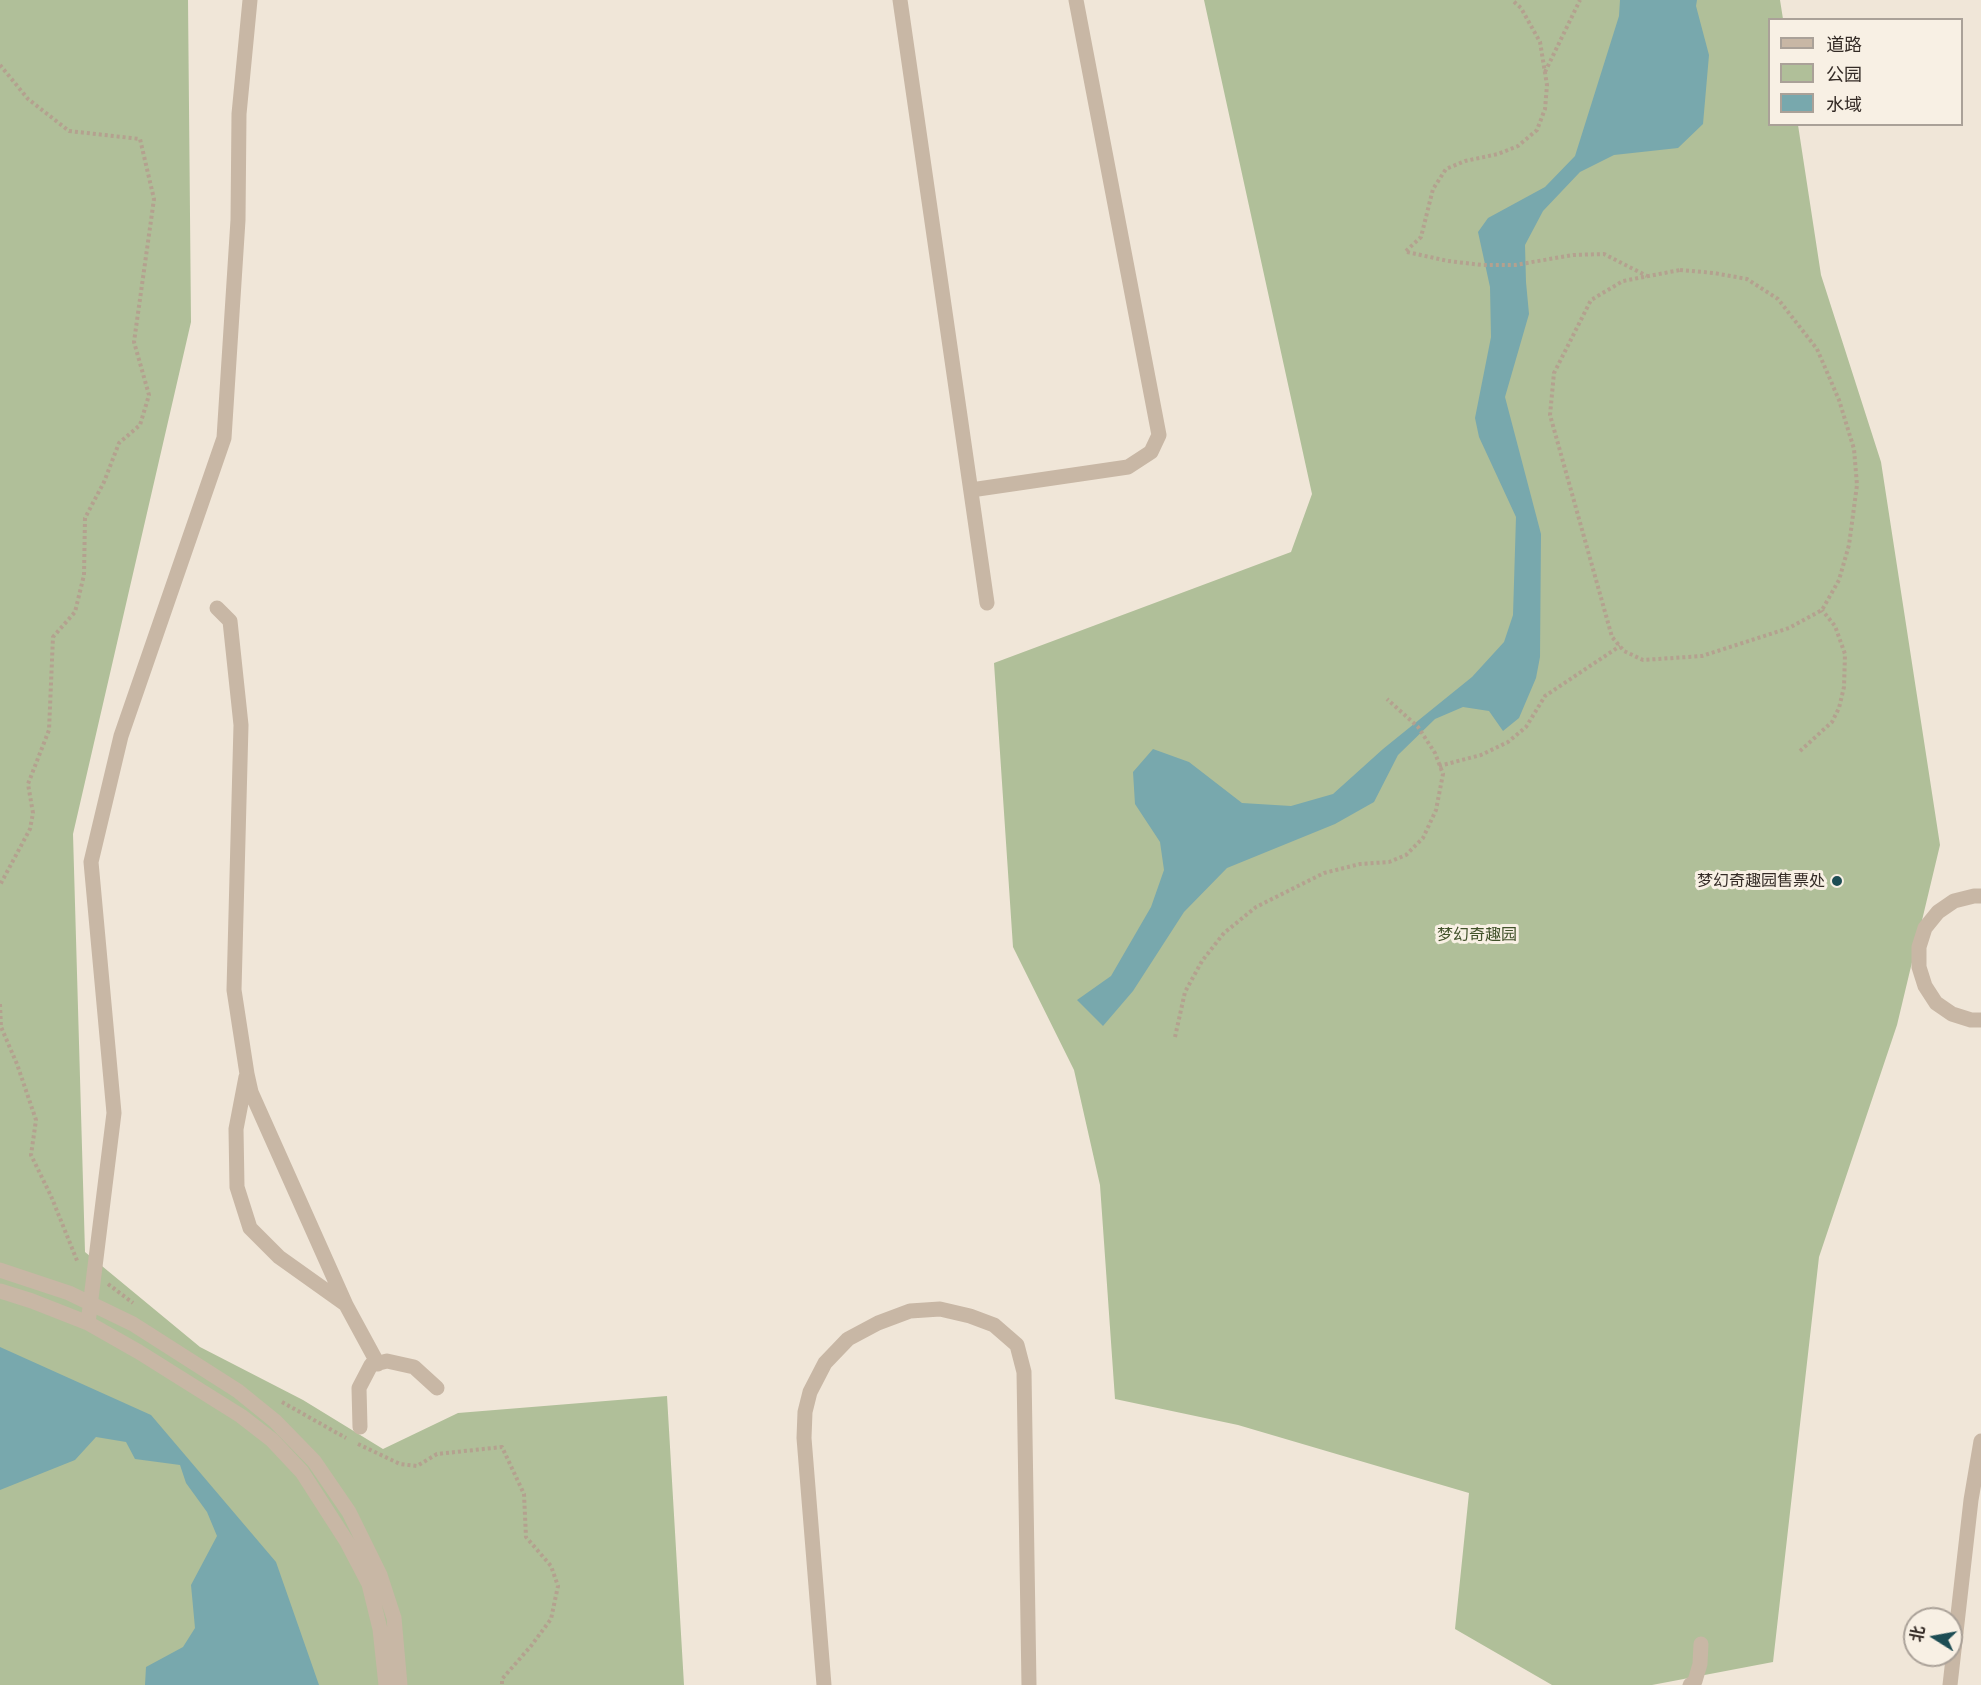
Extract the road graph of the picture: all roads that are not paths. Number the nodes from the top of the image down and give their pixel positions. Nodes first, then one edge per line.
1 (250, 0) edge
2 (900, 0) edge
3 (1076, 0) edge
4 (971, 490) junction
5 (987, 603) dead end
6 (217, 608) dead end
7 (1981, 896) edge
8 (1981, 1020) edge
9 (247, 1074) junction
10 (0, 1270) edge
11 (0, 1291) edge
12 (91, 1303) junction
13 (346, 1305) junction
14 (88, 1323) junction
15 (378, 1364) junction
16 (437, 1388) dead end
17 (360, 1427) dead end
18 (1981, 1441) edge
19 (1701, 1644) dead end
20 (386, 1685) edge
21 (399, 1685) edge
22 (824, 1685) edge
23 (1029, 1685) edge
24 (1690, 1685) edge
25 (1950, 1685) edge

1 - 12 street
2 - 4 street
3 - 4 street
4 - 5 street
6 - 9 street
7 - 8 street
9 - 13 street
9 - 13 street
10 - 12 street
11 - 14 street
12 - 14 street
12 - 21 street
13 - 15 street
14 - 20 street
15 - 16 street
15 - 17 street
18 - 25 street
19 - 24 street
22 - 23 street

